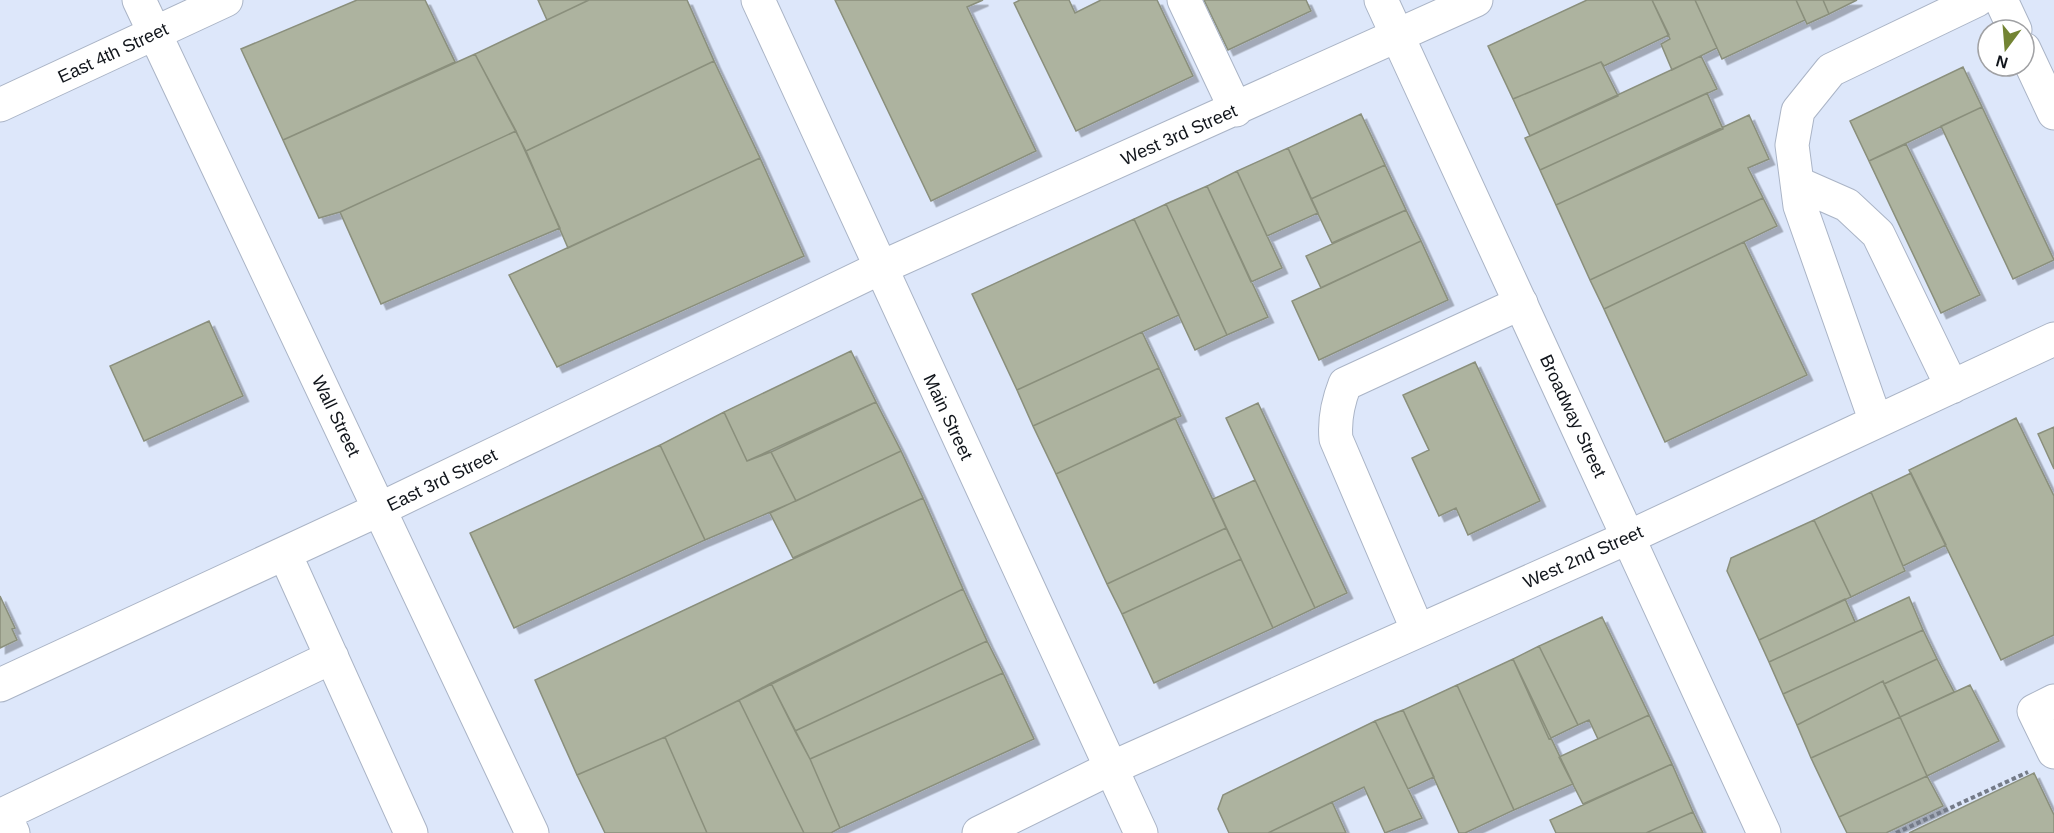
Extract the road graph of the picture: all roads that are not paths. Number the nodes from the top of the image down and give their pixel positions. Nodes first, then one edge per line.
1 (139, 0) edge
2 (226, 0) edge
3 (758, 0) edge
4 (1184, 0) edge
5 (1381, 0) edge
6 (1476, 0) edge
7 (1977, 0) edge
8 (2001, 0) edge
9 (2009, 18) edge
10 (154, 34) junction
11 (1398, 37) junction
12 (2036, 70) edge
13 (2050, 95) edge
14 (0, 105) edge
15 (1236, 110) junction
16 (1797, 183) junction
17 (880, 268) junction
18 (1521, 303) junction
19 (2054, 339) edge
20 (1952, 387) junction
21 (1876, 422) junction
22 (380, 509) junction
23 (1629, 537) junction
24 (285, 554) junction
25 (1418, 631) junction
26 (332, 657) junction
27 (0, 685) edge
28 (2054, 701) edge
29 (2043, 761) edge
30 (1109, 769) junction
31 (13, 833) edge
32 (411, 833) edge
33 (532, 833) edge
34 (979, 833) edge
35 (1141, 833) edge
36 (1764, 833) edge

1 - 10 street, Wall Street
2 - 10 street, East 4th Street
3 - 17 street, Main Street
4 - 15 street
5 - 11 street, Broadway Street
6 - 11 street, West 3rd Street
7 - 16 street
8 - 9 street
10 - 14 street, East 4th Street
10 - 22 street, Wall Street
11 - 15 street, West 3rd Street
11 - 18 street, Broadway Street
12 - 13 street
15 - 17 street, West 3rd Street
16 - 20 street
16 - 21 street
17 - 22 street, East 3rd Street
17 - 30 street, Main Street
18 - 23 street, Broadway Street
18 - 25 street
19 - 20 street, West 2nd Street
20 - 21 street, West 2nd Street
21 - 23 street, West 2nd Street
22 - 24 street, East 3rd Street
22 - 33 street, Wall Street
23 - 25 street, West 2nd Street
23 - 36 street, Broadway Street
24 - 26 street
24 - 27 street, East 3rd Street
25 - 30 street, West 2nd Street
26 - 31 street
26 - 32 street
28 - 29 street
30 - 34 street, West 2nd Street
30 - 35 street, Main Street

